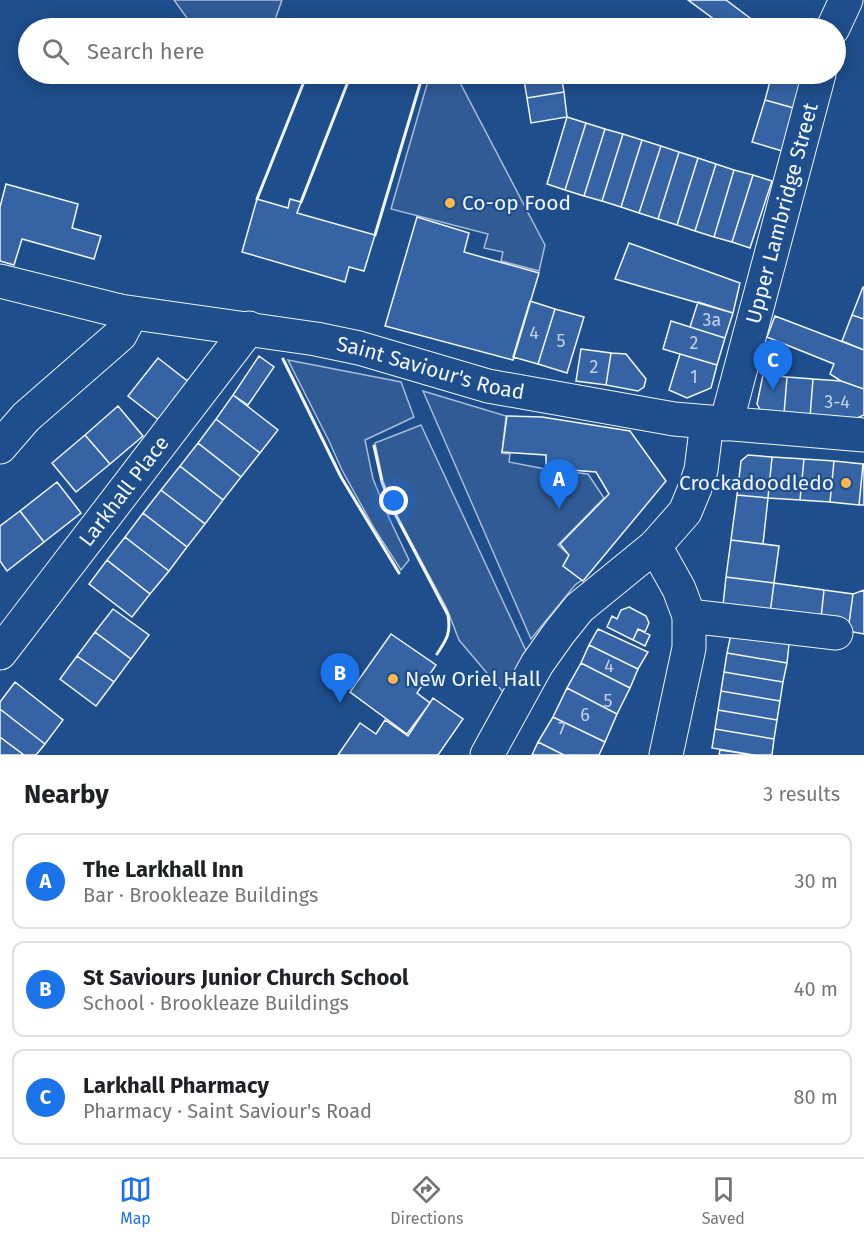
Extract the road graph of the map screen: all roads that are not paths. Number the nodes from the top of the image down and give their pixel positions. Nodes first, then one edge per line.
1 (846, 0) edge
2 (838, 18) edge
3 (816, 84) edge
4 (0, 281) edge
5 (120, 311) junction
6 (249, 328) junction
7 (716, 423) junction
8 (864, 435) edge
9 (0, 447) edge
10 (655, 546) junction
11 (689, 616) junction
12 (836, 633) dead end
13 (0, 653) edge
14 (487, 755) edge
15 (666, 755) edge

1 - 2 street
3 - 7 street, Upper Lambridge Street
4 - 5 street, Saint Saviour's Road
5 - 6 street, Saint Saviour's Road
5 - 9 street
6 - 7 street, Saint Saviour's Road
6 - 13 street, Larkhall Place
7 - 8 street, Saint Saviour's Road
7 - 10 street, Upper Lambridge Street
10 - 11 street
10 - 14 street, Upper Lambridge Street
11 - 12 street
11 - 15 street

